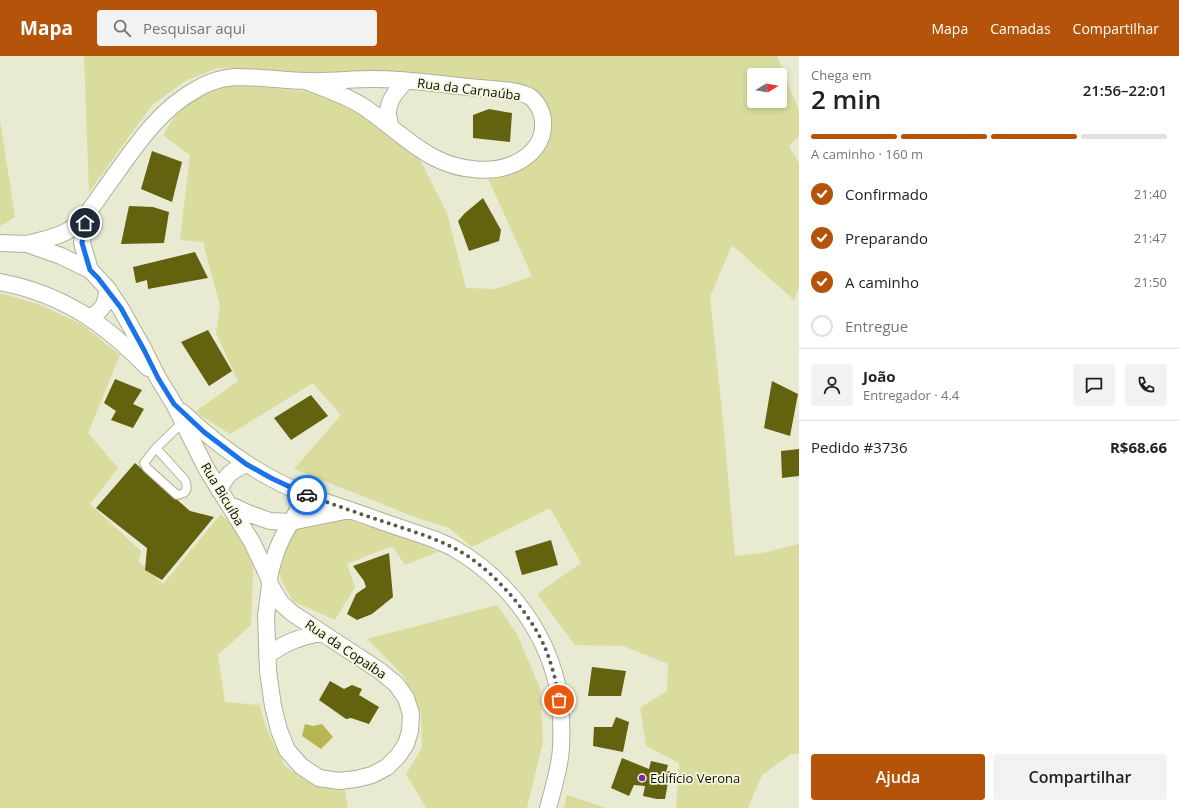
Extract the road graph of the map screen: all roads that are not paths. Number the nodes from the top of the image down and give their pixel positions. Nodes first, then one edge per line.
1 (406, 81) junction
2 (308, 82) junction
3 (390, 126) junction
4 (87, 213) junction
5 (0, 243) edge
6 (27, 244) junction
7 (90, 270) junction
8 (0, 282) edge
9 (107, 288) junction
10 (90, 318) junction
11 (158, 378) junction
12 (174, 404) junction
13 (183, 422) junction
14 (156, 448) junction
15 (246, 464) junction
16 (219, 490) junction
17 (300, 492) junction
18 (230, 505) junction
19 (350, 510) junction
20 (291, 522) junction
21 (270, 581) junction
22 (322, 634) junction
23 (267, 656) junction
24 (548, 808) edge

1 - 2 street, Rua da Carnaúba
1 - 3 street
1 - 3 street, Rua da Carnaúba
2 - 3 street, Rua da Carnaúba
2 - 4 street, Rua da Carnaúba
4 - 6 street, Rua da Carnaúba
4 - 7 street, Rua da Carnaúba
5 - 6 street, Rua Bicuíba
6 - 7 street, Rua Bicuíba
7 - 9 street, Rua Bicuíba
8 - 10 street, Rua Bicuíba
9 - 10 street
9 - 11 street, Rua Bicuíba
10 - 11 street, Rua Bicuíba
11 - 12 street, Rua Bicuíba
12 - 13 street, Rua Bicuíba
12 - 15 street, Rua Bicuíba
13 - 14 lane
13 - 16 street, Rua Bicuíba
14 - 14 lane
15 - 16 street
15 - 17 street, Rua Bicuíba
16 - 18 street, Rua Bicuíba
17 - 19 street, Rua Bicuíba
17 - 20 street
18 - 20 street
18 - 21 street, Rua Bicuíba
19 - 20 street
19 - 24 street, Rua Bicuíba
20 - 21 street
21 - 22 street, Rua da Copaíba
21 - 23 street, Rua da Copaíba
22 - 23 street
22 - 23 street, Rua da Copaíba

